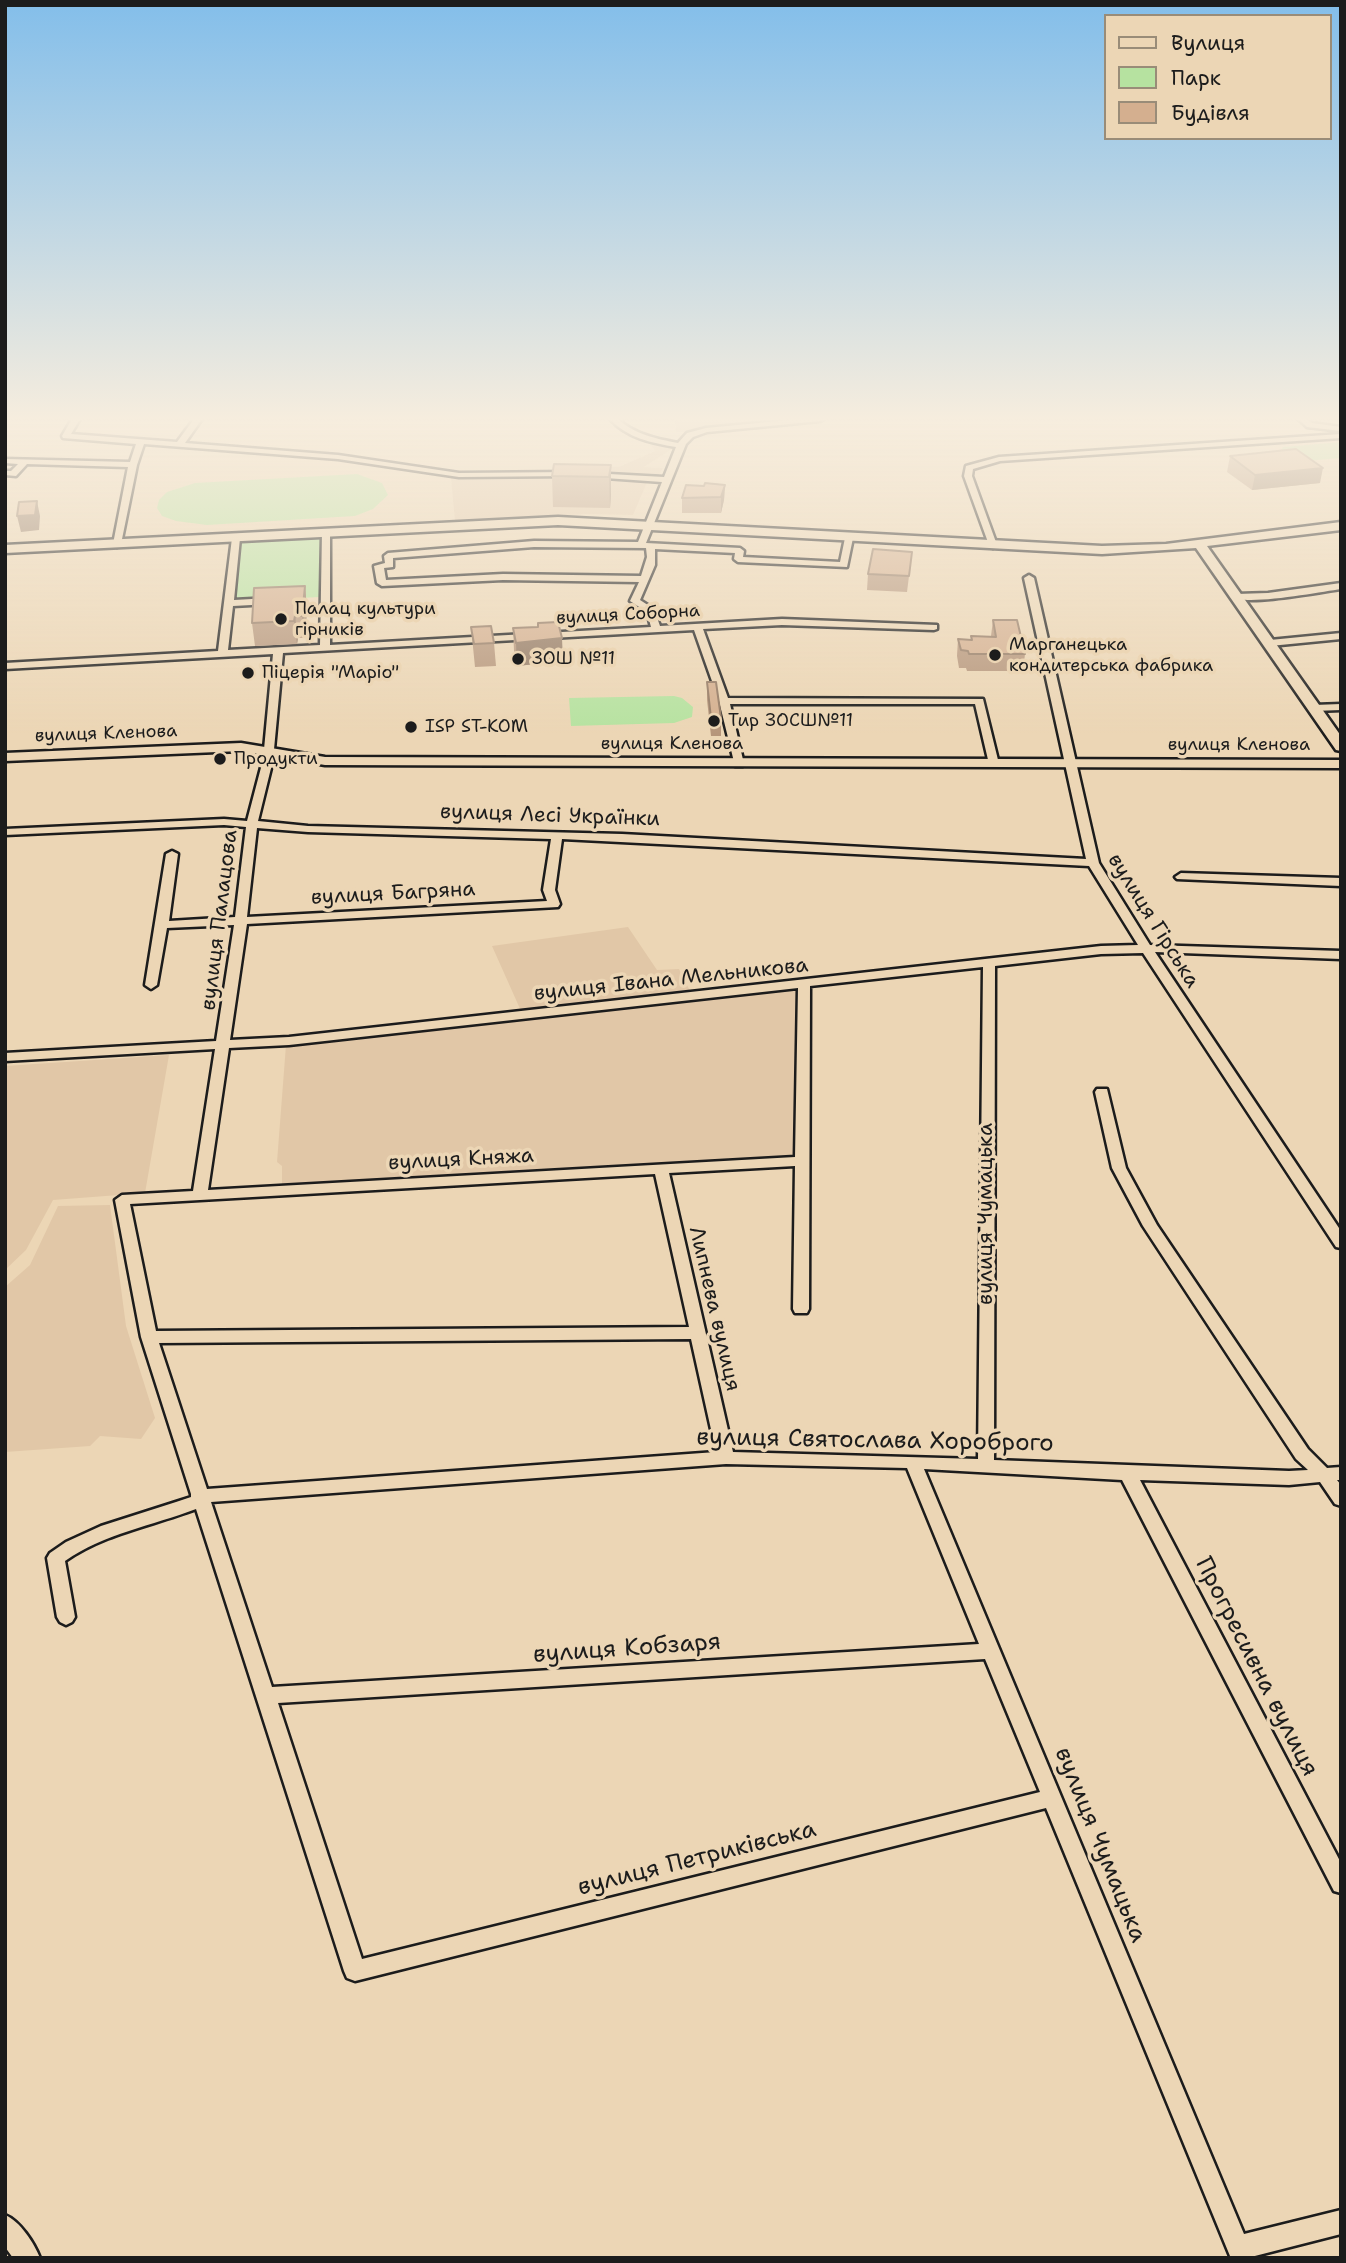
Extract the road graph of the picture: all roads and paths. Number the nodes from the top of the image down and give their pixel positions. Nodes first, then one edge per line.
1 (121, 525) edge
2 (488, 525) edge
3 (624, 525) edge
4 (986, 525) edge
5 (649, 526) junction
6 (1341, 526) edge
7 (326, 533) junction
8 (236, 538) junction
9 (849, 538) junction
10 (117, 544) junction
11 (1199, 544) junction
12 (993, 545) junction
13 (645, 546) junction
14 (5, 549) edge
15 (1029, 578) dead end
16 (643, 579) junction
17 (1341, 586) edge
18 (1237, 597) junction
19 (324, 598) junction
20 (310, 599) dead end
21 (283, 600) edge
22 (229, 603) junction
23 (697, 626) junction
24 (934, 627) dead end
25 (656, 629) junction
26 (1341, 636) edge
27 (1270, 643) junction
28 (325, 648) junction
29 (278, 651) junction
30 (223, 654) junction
31 (5, 666) edge
32 (724, 701) junction
33 (1341, 707) edge
34 (1314, 708) junction
35 (1341, 747) edge
36 (267, 749) junction
37 (5, 757) edge
38 (739, 764) junction
39 (994, 764) junction
40 (1071, 764) junction
41 (1341, 764) edge
42 (252, 823) junction
43 (5, 832) edge
44 (557, 835) junction
45 (172, 854) dead end
46 (1093, 863) junction
47 (1181, 877) dead end
48 (1341, 882) edge
49 (241, 921) junction
50 (162, 925) junction
51 (1146, 948) junction
52 (1339, 958) edge
53 (989, 962) junction
54 (151, 985) dead end
55 (804, 985) junction
56 (222, 1044) junction
57 (5, 1057) edge
58 (1102, 1092) dead end
59 (801, 1161) junction
60 (662, 1169) junction
61 (200, 1195) junction
62 (1341, 1243) edge
63 (801, 1309) dead end
64 (698, 1333) junction
65 (149, 1336) junction
66 (726, 1458) junction
67 (913, 1462) junction
68 (986, 1466) junction
69 (1128, 1474) junction
70 (1333, 1474) edge
71 (200, 1498) junction
72 (1341, 1499) edge
73 (66, 1617) dead end
74 (991, 1651) junction
75 (265, 1696) junction
76 (1052, 1798) junction
77 (1341, 1884) edge
78 (1341, 2222) edge
79 (5, 2227) edge
80 (28, 2258) edge

1 - 10 street
2 - 7 street
3 - 5 street
4 - 12 street
5 - 9 street
5 - 13 street
6 - 11 street
7 - 8 street
7 - 19 street
8 - 10 street
8 - 22 street
9 - 12 street
9 - 13 street
10 - 14 street
11 - 12 street
11 - 18 street
13 - 16 street
13 - 16 street
15 - 40 street, вулиця Гірська
16 - 25 street
17 - 18 street
18 - 27 street
19 - 20 street
19 - 28 street
21 - 22 street
22 - 30 street
23 - 24 street, вулиця Соборна
23 - 25 street, вулиця Соборна
23 - 32 street
25 - 28 street, вулиця Соборна
26 - 27 street
27 - 34 street
28 - 29 street, вулиця Соборна
29 - 30 street, вулиця Соборна
29 - 36 street, вулиця Палацова
30 - 31 street, вулиця Соборна
32 - 38 street
32 - 39 street
33 - 34 street
34 - 35 street
36 - 37 street, вулиця Кленова
36 - 38 street, вулиця Кленова
36 - 42 street, вулиця Палацова
38 - 39 street, вулиця Кленова
39 - 40 street, вулиця Кленова
40 - 41 street, вулиця Кленова
40 - 46 street, вулиця Гірська
42 - 43 street, вулиця Лесі Українки
42 - 44 street, вулиця Лесі Українки
42 - 49 street, вулиця Палацова
44 - 46 street, вулиця Лесі Українки
44 - 49 street, вулиця Багряна
45 - 50 street
46 - 51 street, вулиця Гірська
47 - 48 street
49 - 50 street, вулиця Багряна
49 - 56 street, вулиця Палацова
50 - 54 street
51 - 52 street, вулиця Івана Мельникова
51 - 53 street, вулиця Івана Мельникова
51 - 62 street, вулиця Гірська
53 - 55 street, вулиця Івана Мельникова
53 - 68 street, вулиця Чумацька
55 - 56 street, вулиця Івана Мельникова
55 - 59 street
56 - 57 street, вулиця Івана Мельникова
56 - 61 street, вулиця Палацова
58 - 70 street
59 - 60 street, вулиця Княжа
59 - 63 street
60 - 61 street, вулиця Княжа
60 - 64 street, Липнева вулиця
61 - 65 street, вулиця Княжа
64 - 65 street
64 - 66 street, Липнева вулиця
65 - 71 street
66 - 67 street, вулиця Святослава Хороброго
66 - 71 street, вулиця Святослава Хороброго
67 - 68 street, вулиця Святослава Хороброго
67 - 74 street, вулиця Чумацька
68 - 69 street, вулиця Святослава Хороброго
69 - 70 street, вулиця Святослава Хороброго
69 - 77 street, Прогресивна вулиця
70 - 72 street
71 - 73 street
71 - 75 street
74 - 75 street, вулиця Кобзаря
74 - 76 street, вулиця Чумацька
75 - 76 street, вулиця Петриківська
76 - 78 street, вулиця Чумацька
79 - 80 street

